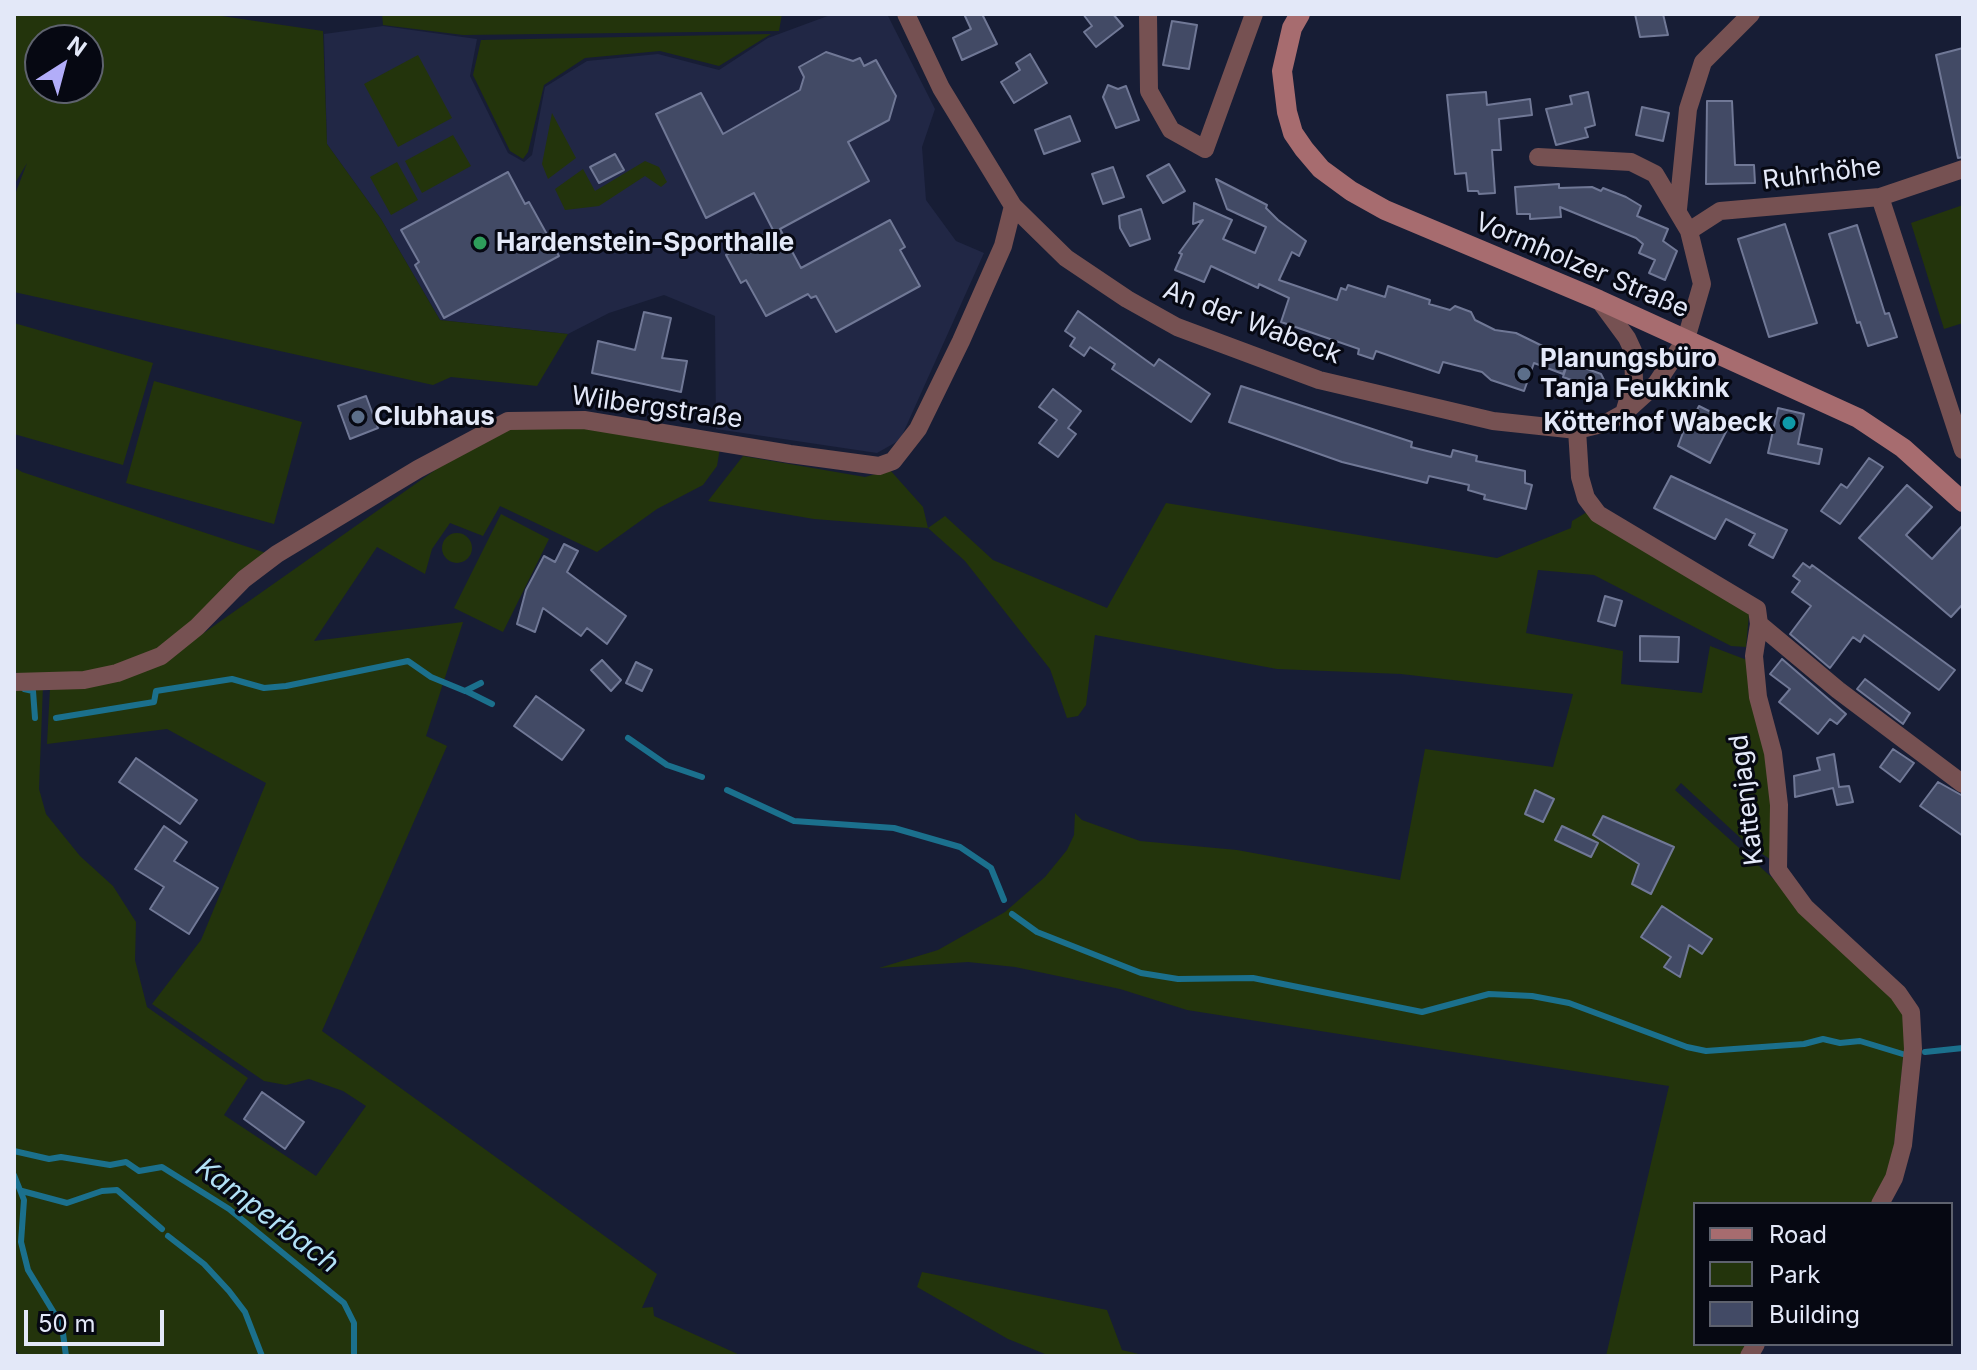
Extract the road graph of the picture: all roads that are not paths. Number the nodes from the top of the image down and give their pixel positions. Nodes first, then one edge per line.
1 (906, 14) edge
2 (1148, 14) edge
3 (1254, 14) edge
4 (1300, 14) edge
5 (1751, 14) edge
6 (1538, 157) dead end
7 (1963, 169) edge
8 (1880, 197) junction
9 (1013, 206) junction
10 (1678, 209) junction
11 (1689, 231) junction
12 (1599, 300) junction
13 (1686, 339) junction
14 (1624, 413) junction
15 (1577, 430) junction
16 (1963, 450) edge
17 (1963, 502) edge
18 (1759, 624) junction
19 (14, 682) edge
20 (1963, 784) edge
21 (1881, 1202) edge

1 - 9 street, An der Wabeck
2 - 3 street
4 - 12 main road, Vormholzer Straße
5 - 10 street
6 - 10 street, An der Wabeck
7 - 8 street, Ruhrhöhe
8 - 11 street, Ruhrhöhe
8 - 16 street
9 - 15 street, An der Wabeck
9 - 19 street, Wilbergstraße
10 - 11 street, An der Wabeck
11 - 13 street, An der Wabeck
12 - 13 main road, Vormholzer Straße
12 - 14 street
13 - 14 street, An der Wabeck
13 - 17 main road, Vormholzer Straße
14 - 15 street, An der Wabeck
15 - 18 street
18 - 20 street
18 - 21 street, Kattenjagd

